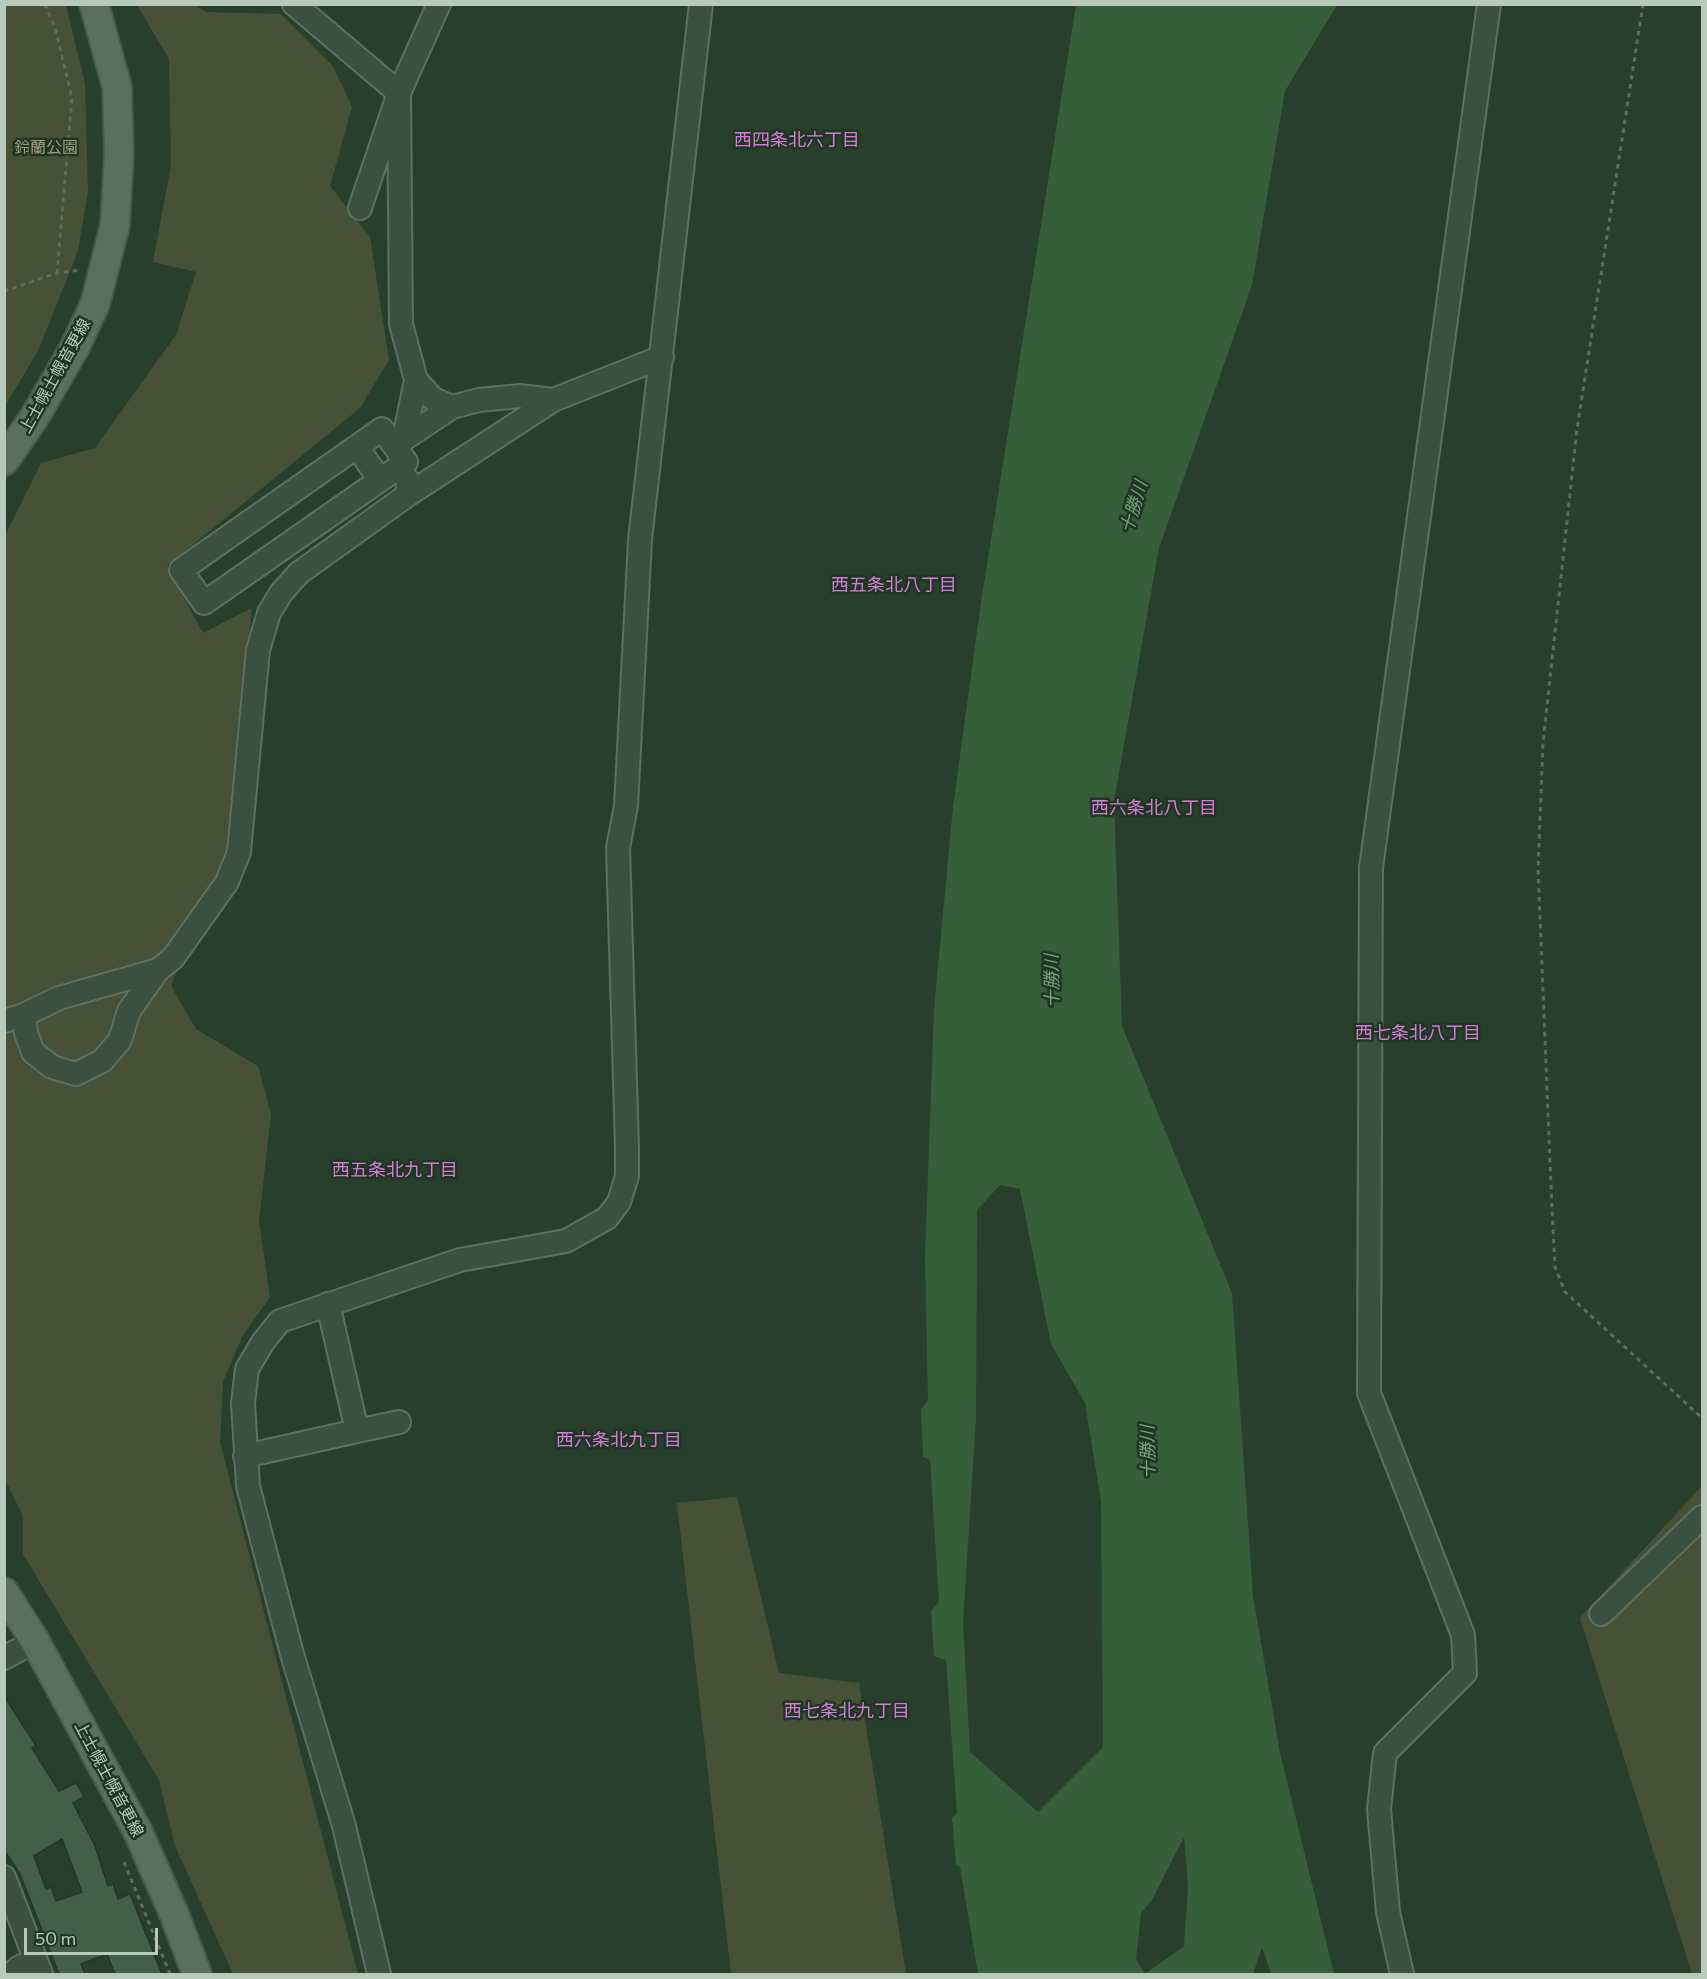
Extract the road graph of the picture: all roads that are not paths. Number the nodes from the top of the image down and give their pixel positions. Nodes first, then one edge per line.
1 (94, 4) edge
2 (294, 4) edge
3 (439, 4) edge
4 (701, 4) edge
5 (1490, 4) edge
6 (399, 93) junction
7 (360, 208) dead end
8 (662, 357) junction
9 (416, 380) junction
10 (553, 400) junction
11 (452, 407) junction
12 (404, 439) junction
13 (357, 447) junction
14 (4, 461) edge
15 (406, 462) junction
16 (380, 480) junction
17 (409, 494) junction
18 (158, 970) junction
19 (14, 1018) edge
20 (328, 1304) junction
21 (399, 1422) dead end
22 (357, 1431) junction
23 (245, 1456) junction
24 (1702, 1517) edge
25 (4, 1592) edge
26 (1601, 1614) dead end
27 (35, 1641) junction
28 (4, 1658) edge
29 (4, 1877) edge
30 (38, 1967) edge
31 (12, 1974) edge
32 (197, 1974) edge
33 (379, 1974) edge
34 (1402, 1974) edge

1 - 14 main road, 上士幌士幌音更線
2 - 6 street
3 - 6 street
4 - 8 street
5 - 34 street
6 - 7 street
6 - 9 street
8 - 10 street
8 - 20 street
9 - 11 street
9 - 12 street
10 - 11 street
10 - 17 street
11 - 12 street
12 - 15 street
13 - 15 street
13 - 16 street
13 - 16 street
15 - 16 street
15 - 17 street
17 - 18 street
18 - 19 street
18 - 19 street
20 - 22 street
20 - 23 street
21 - 22 street
22 - 23 street
23 - 33 street
24 - 26 street
25 - 27 main road, 上士幌士幌音更線
27 - 28 street
27 - 32 main road, 上士幌士幌音更線
29 - 30 street
30 - 31 street

